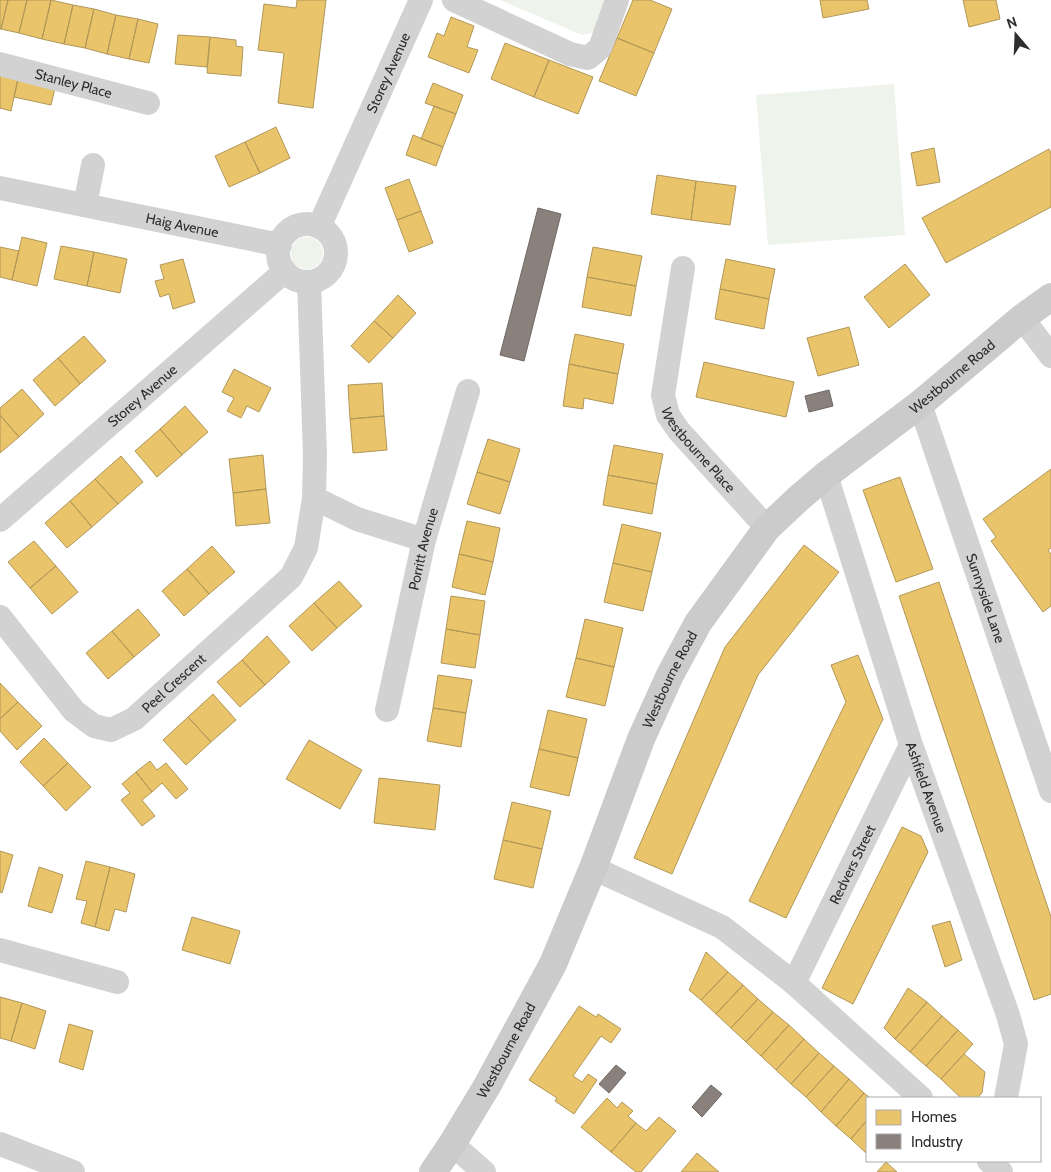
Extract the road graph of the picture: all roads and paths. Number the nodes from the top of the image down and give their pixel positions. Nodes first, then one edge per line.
1 (421, 0) edge
2 (454, 0) edge
3 (617, 0) edge
4 (0, 64) edge
5 (148, 103) dead end
6 (93, 165) dead end
7 (0, 188) edge
8 (85, 205) junction
9 (319, 227) junction
10 (280, 244) junction
11 (683, 268) dead end
12 (285, 271) junction
13 (308, 282) junction
14 (1051, 297) edge
15 (1022, 318) junction
16 (1051, 356) edge
17 (468, 391) dead end
18 (920, 404) junction
19 (826, 475) junction
20 (314, 498) junction
21 (0, 520) edge
22 (767, 528) junction
23 (424, 540) junction
24 (0, 617) edge
25 (388, 710) dead end
26 (911, 745) junction
27 (1051, 792) edge
28 (593, 868) junction
29 (0, 950) edge
30 (116, 982) dead end
31 (794, 983) junction
32 (920, 1097) edge
33 (1006, 1097) edge
34 (0, 1144) edge
35 (452, 1144) junction
36 (990, 1162) edge
37 (73, 1172) edge
38 (433, 1172) edge
39 (484, 1172) edge
40 (1001, 1172) edge

1 - 9 street, Storey Avenue
2 - 3 street
4 - 5 street, Stanley Place
6 - 8 street
7 - 8 street, Haig Avenue
8 - 10 street, Haig Avenue
9 - 10 street
9 - 13 street
10 - 12 street
11 - 22 street, Westbourne Place
12 - 13 street
12 - 21 street, Storey Avenue
13 - 20 street, Peel Crescent
14 - 15 street, Westbourne Road
15 - 16 street
15 - 18 street, Westbourne Road
17 - 23 street, Porritt Avenue
18 - 19 street, Westbourne Road
18 - 27 street, Sunnyside Lane
19 - 22 street, Westbourne Road
19 - 26 street, Ashfield Avenue
20 - 23 street
20 - 24 street, Peel Crescent
22 - 28 street, Westbourne Road
23 - 25 street, Porritt Avenue
26 - 31 street, Redvers Street
26 - 33 street, Ashfield Avenue
28 - 31 street
28 - 35 street, Westbourne Road
29 - 30 street
31 - 32 street
34 - 37 street
35 - 38 street, Westbourne Road
35 - 39 street
36 - 40 street

